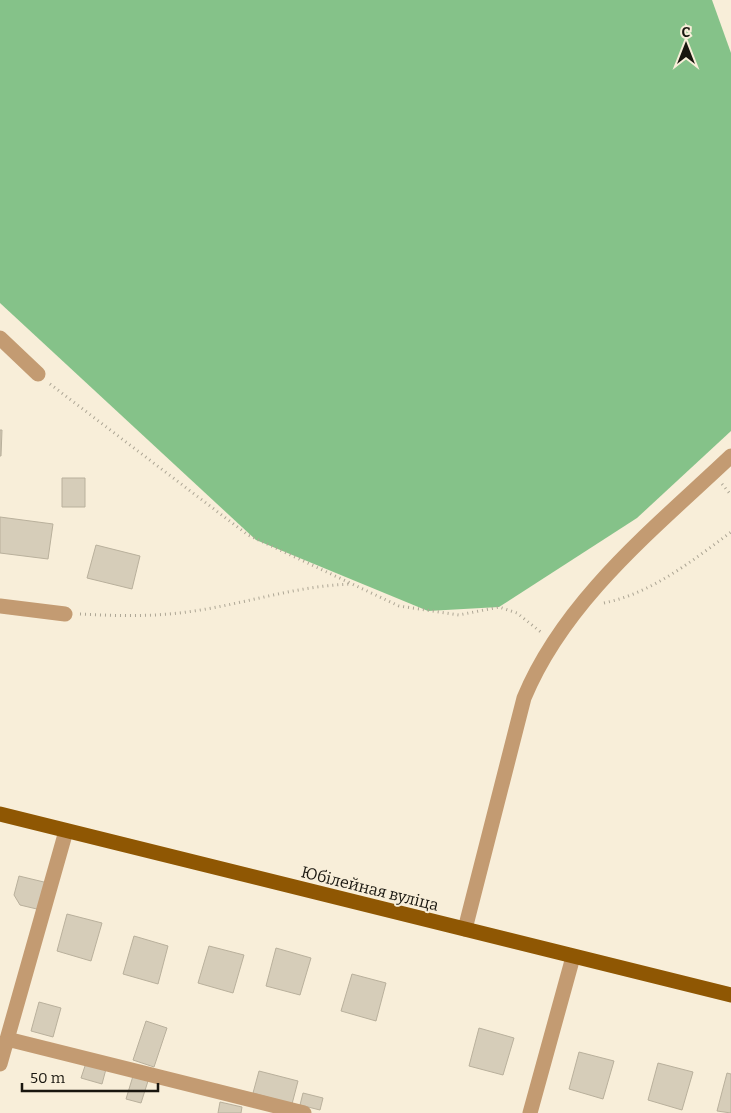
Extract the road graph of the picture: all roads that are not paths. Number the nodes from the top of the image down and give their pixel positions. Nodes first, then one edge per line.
1 (0, 338) edge
2 (38, 374) road end
3 (731, 456) edge
4 (0, 606) edge
5 (65, 614) road end
6 (0, 814) edge
7 (66, 831) junction
8 (465, 930) junction
9 (573, 957) junction
10 (731, 995) edge
11 (7, 1039) junction
12 (0, 1064) edge
13 (304, 1113) edge
14 (530, 1113) edge

1 - 2 street
3 - 8 street
4 - 5 street
6 - 7 main road, Юбілейная вуліца
7 - 8 main road, Юбілейная вуліца
7 - 11 street
8 - 9 main road, Юбілейная вуліца
9 - 10 main road, Юбілейная вуліца
9 - 14 street
11 - 12 street
11 - 13 street

